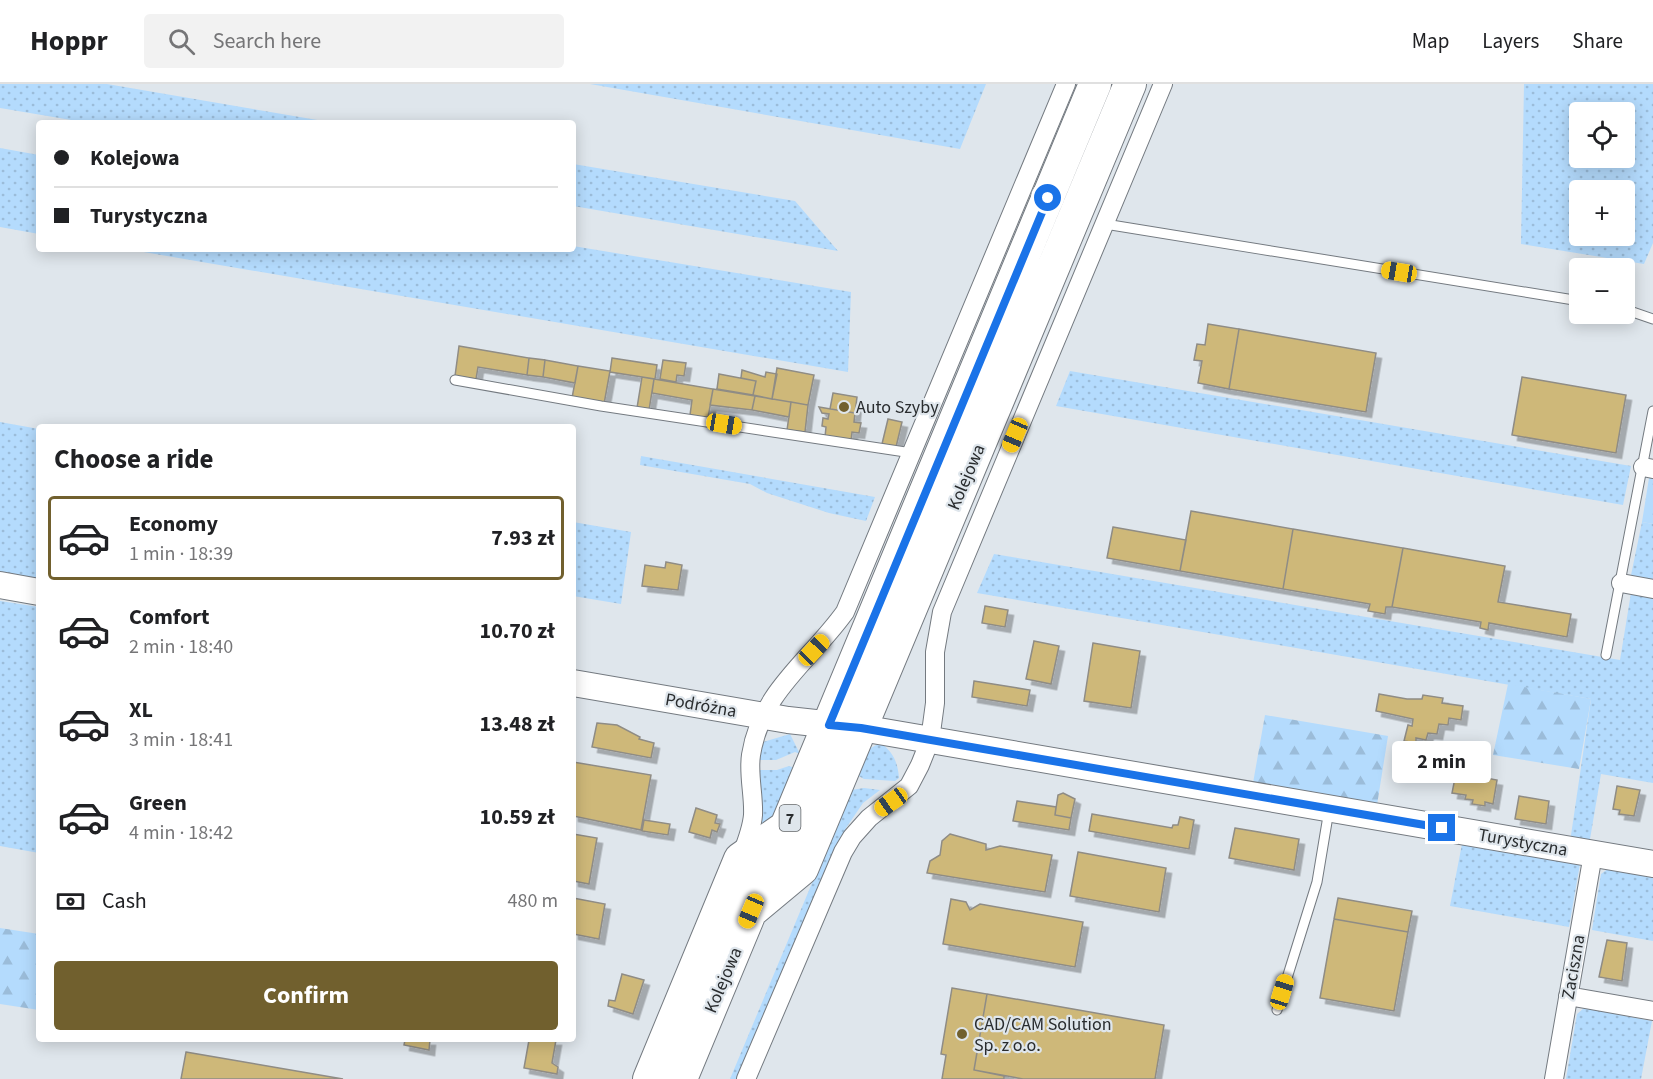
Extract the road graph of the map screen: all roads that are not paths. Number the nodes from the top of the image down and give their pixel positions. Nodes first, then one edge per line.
1 (1066, 84) edge
2 (1095, 84) edge
3 (1130, 84) edge
4 (1163, 84) edge
5 (1105, 224) junction
6 (1569, 299) edge
7 (1635, 313) edge
8 (1653, 319) edge
9 (455, 380) dead end
10 (1653, 411) edge
11 (912, 453) junction
12 (1648, 468) edge
13 (1621, 584) junction
14 (0, 585) edge
15 (1653, 589) edge
16 (36, 591) edge
17 (1606, 655) dead end
18 (576, 684) edge
19 (763, 715) junction
20 (829, 725) junction
21 (861, 728) junction
22 (930, 740) junction
23 (1329, 809) junction
24 (787, 826) junction
25 (1593, 854) junction
26 (741, 859) junction
27 (1653, 864) edge
28 (751, 911) junction
29 (1568, 996) junction
30 (1277, 1010) dead end
31 (1653, 1011) edge
32 (649, 1079) edge
33 (681, 1079) edge
34 (746, 1079) edge
35 (1554, 1079) edge

1 - 11 street
2 - 20 highway, Kolejowa / 7
3 - 21 highway, Kolejowa / 7
4 - 5 street
5 - 6 lane
5 - 22 street
7 - 8 lane
9 - 11 lane
10 - 12 lane
11 - 19 street
12 - 13 lane
13 - 15 street
13 - 17 lane
14 - 16 street
18 - 19 street, Podróżna
19 - 20 street, Podróżna
19 - 26 street
20 - 21 street, Podróżna
20 - 24 highway, Kolejowa / 7
21 - 22 street, Turystyczna
21 - 28 highway, Kolejowa / 7
22 - 23 street, Turystyczna
22 - 34 street
23 - 25 street, Turystyczna
23 - 30 lane
24 - 26 highway
24 - 28 highway, Kolejowa / 7
25 - 27 street, Turystyczna
25 - 29 street, Zaciszna
26 - 32 highway
28 - 33 highway, Kolejowa / 7
29 - 31 street
29 - 35 street, Zaciszna

